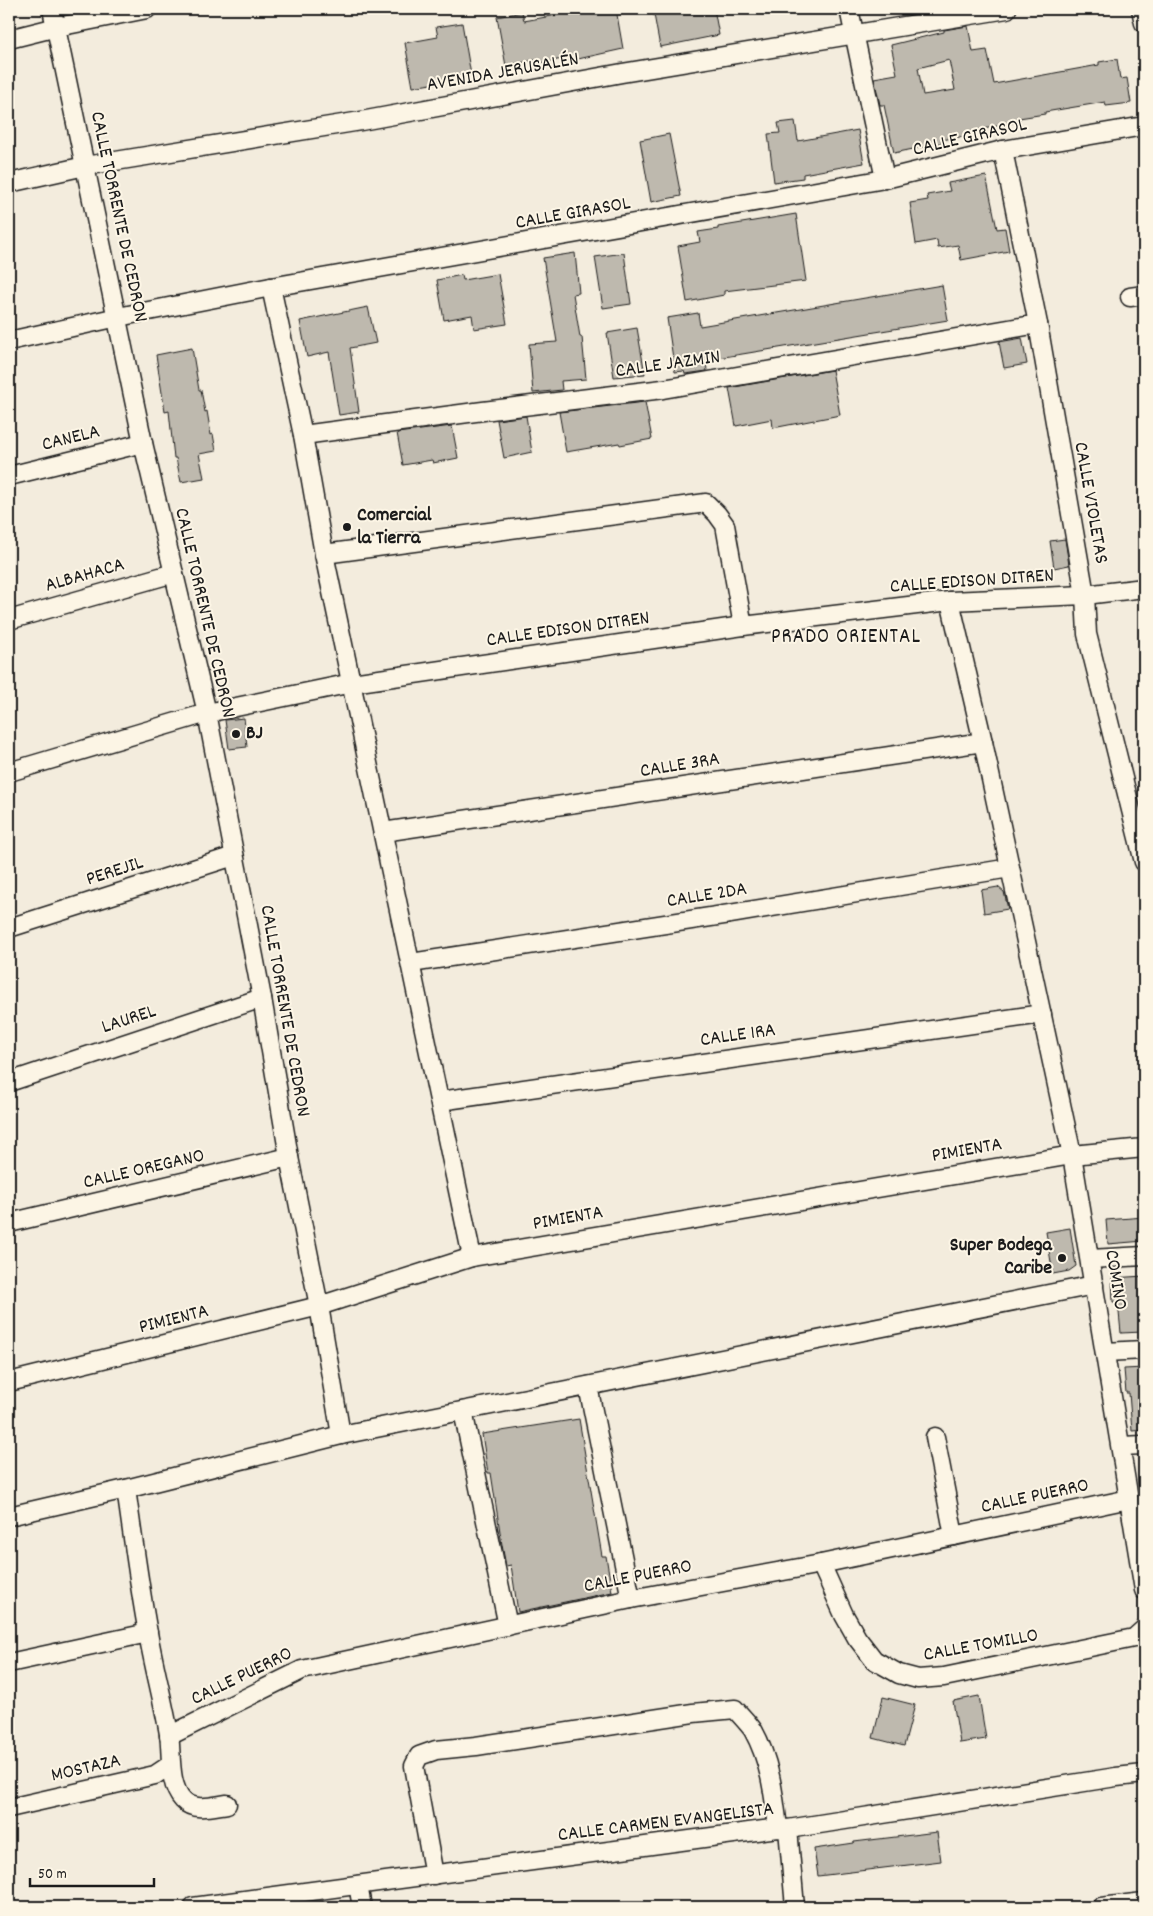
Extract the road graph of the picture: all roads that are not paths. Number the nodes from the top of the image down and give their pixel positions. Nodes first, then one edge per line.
1 (52, 9) edge
2 (148, 9) edge
3 (849, 9) edge
4 (1141, 9) edge
5 (996, 10) edge
6 (1144, 23) edge
7 (57, 27) junction
8 (855, 35) junction
9 (9, 39) edge
10 (1144, 126) edge
11 (1003, 150) junction
12 (85, 166) junction
13 (885, 179) junction
14 (9, 183) edge
15 (271, 287) junction
16 (118, 317) junction
17 (1038, 324) junction
18 (9, 341) edge
19 (302, 435) junction
20 (143, 443) junction
21 (9, 476) edge
22 (324, 554) junction
23 (174, 573) junction
24 (1144, 588) edge
25 (1084, 595) junction
26 (950, 601) junction
27 (9, 620) edge
28 (743, 626) junction
29 (352, 683) junction
30 (207, 713) junction
31 (983, 742) junction
32 (9, 772) edge
33 (384, 832) junction
34 (234, 856) junction
35 (1144, 862) edge
36 (1010, 868) junction
37 (9, 928) edge
38 (411, 964) junction
39 (262, 998) junction
40 (1042, 1014) junction
41 (9, 1082) edge
42 (440, 1101) junction
43 (1144, 1148) edge
44 (1072, 1155) junction
45 (289, 1157) junction
46 (9, 1223) edge
47 (1144, 1256) edge
48 (472, 1257) junction
49 (1090, 1259) junction
50 (1094, 1285) junction
51 (319, 1306) junction
52 (1144, 1350) edge
53 (1105, 1352) junction
54 (9, 1382) edge
55 (588, 1386) junction
56 (463, 1411) junction
57 (341, 1435) junction
58 (935, 1437) dead end
59 (1144, 1445) edge
60 (1121, 1446) junction
61 (126, 1490) junction
62 (1129, 1499) junction
63 (9, 1516) edge
64 (954, 1536) junction
65 (1140, 1543) edge
66 (821, 1564) junction
67 (1144, 1590) edge
68 (631, 1599) junction
69 (508, 1626) junction
70 (1144, 1629) edge
71 (148, 1633) junction
72 (9, 1662) edge
73 (169, 1736) junction
74 (170, 1765) junction
75 (1144, 1774) edge
76 (227, 1804) dead end
77 (9, 1808) edge
78 (783, 1829) junction
79 (434, 1875) junction
80 (358, 1885) junction
81 (1144, 1902) edge
82 (193, 1907) edge
83 (362, 1907) edge
84 (795, 1907) edge
85 (1101, 1907) edge

1 - 7 street, CALLE TORRENTE DE CEDRON
2 - 7 street
3 - 8 street
4 - 6 street
5 - 8 street, AVENIDA JERUSALÉN
7 - 9 street
7 - 12 street, CALLE TORRENTE DE CEDRON
8 - 12 street, AVENIDA JERUSALÉN
8 - 13 street
10 - 11 street, CALLE GIRASOL
11 - 13 street, CALLE GIRASOL
11 - 17 street, CALLE VIOLETAS
12 - 14 street, AVENIDA JERUSALÉN
12 - 16 street, CALLE TORRENTE DE CEDRON
13 - 15 street, CALLE GIRASOL
15 - 16 street, CALLE GIRASOL
15 - 19 street
16 - 18 street, CALLE GIRASOL
16 - 20 street, CALLE TORRENTE DE CEDRON
17 - 19 street, CALLE JAZMIN
17 - 25 street, CALLE VIOLETAS
19 - 22 street
20 - 21 street, CANELA
20 - 23 street, CALLE TORRENTE DE CEDRON
22 - 28 street
22 - 29 street
23 - 27 street, ALBAHACA
23 - 30 street, CALLE TORRENTE DE CEDRON
24 - 25 street, CALLE EDISON DITREN
25 - 26 street, CALLE EDISON DITREN
25 - 35 street, CALLE VIOLETAS
26 - 28 street, CALLE EDISON DITREN
26 - 31 street, COMINO
28 - 29 street, CALLE EDISON DITREN
29 - 30 street, CALLE EDISON DITREN
29 - 33 street
30 - 32 street, CALLE EDISON DITREN
30 - 34 street, CALLE TORRENTE DE CEDRON
31 - 33 street, CALLE 3RA
31 - 36 street, COMINO
33 - 38 street
34 - 37 street, PEREJIL
34 - 39 street, CALLE TORRENTE DE CEDRON
36 - 38 street, CALLE 2DA
36 - 40 street, COMINO
38 - 42 street
39 - 41 street, LAUREL
39 - 45 street, CALLE TORRENTE DE CEDRON
40 - 42 street, CALLE 1RA
40 - 44 street, COMINO
42 - 48 street
43 - 44 street, PIMIENTA
44 - 48 street, PIMIENTA
44 - 49 street, COMINO
45 - 46 street, CALLE OREGANO
45 - 51 street, CALLE TORRENTE DE CEDRON
47 - 49 street
48 - 51 street, PIMIENTA
49 - 50 street, COMINO
50 - 53 street, COMINO
50 - 55 street
51 - 54 street, PIMIENTA
51 - 57 street, CALLE TORRENTE DE CEDRON
52 - 53 street
53 - 60 street, COMINO
55 - 56 street
55 - 68 street
56 - 57 street
56 - 69 street
57 - 61 street
58 - 64 street
59 - 60 street
60 - 62 street, COMINO
61 - 63 street
61 - 71 street
62 - 64 street, CALLE PUERRO
62 - 65 street, COMINO
64 - 66 street, CALLE PUERRO
65 - 67 street, COMINO
66 - 68 street, CALLE PUERRO
66 - 70 street, CALLE TOMILLO
68 - 69 street, CALLE PUERRO
69 - 73 street, CALLE PUERRO
71 - 72 street
71 - 73 street
73 - 74 street
74 - 76 street
74 - 77 street, MOSTAZA
75 - 78 street, CALLE CARMEN EVANGELISTA
78 - 79 street, CALLE CARMEN EVANGELISTA
78 - 79 street
78 - 84 street
79 - 80 street, CALLE CARMEN EVANGELISTA
80 - 82 street, CALLE CARMEN EVANGELISTA
80 - 83 street
81 - 85 street

